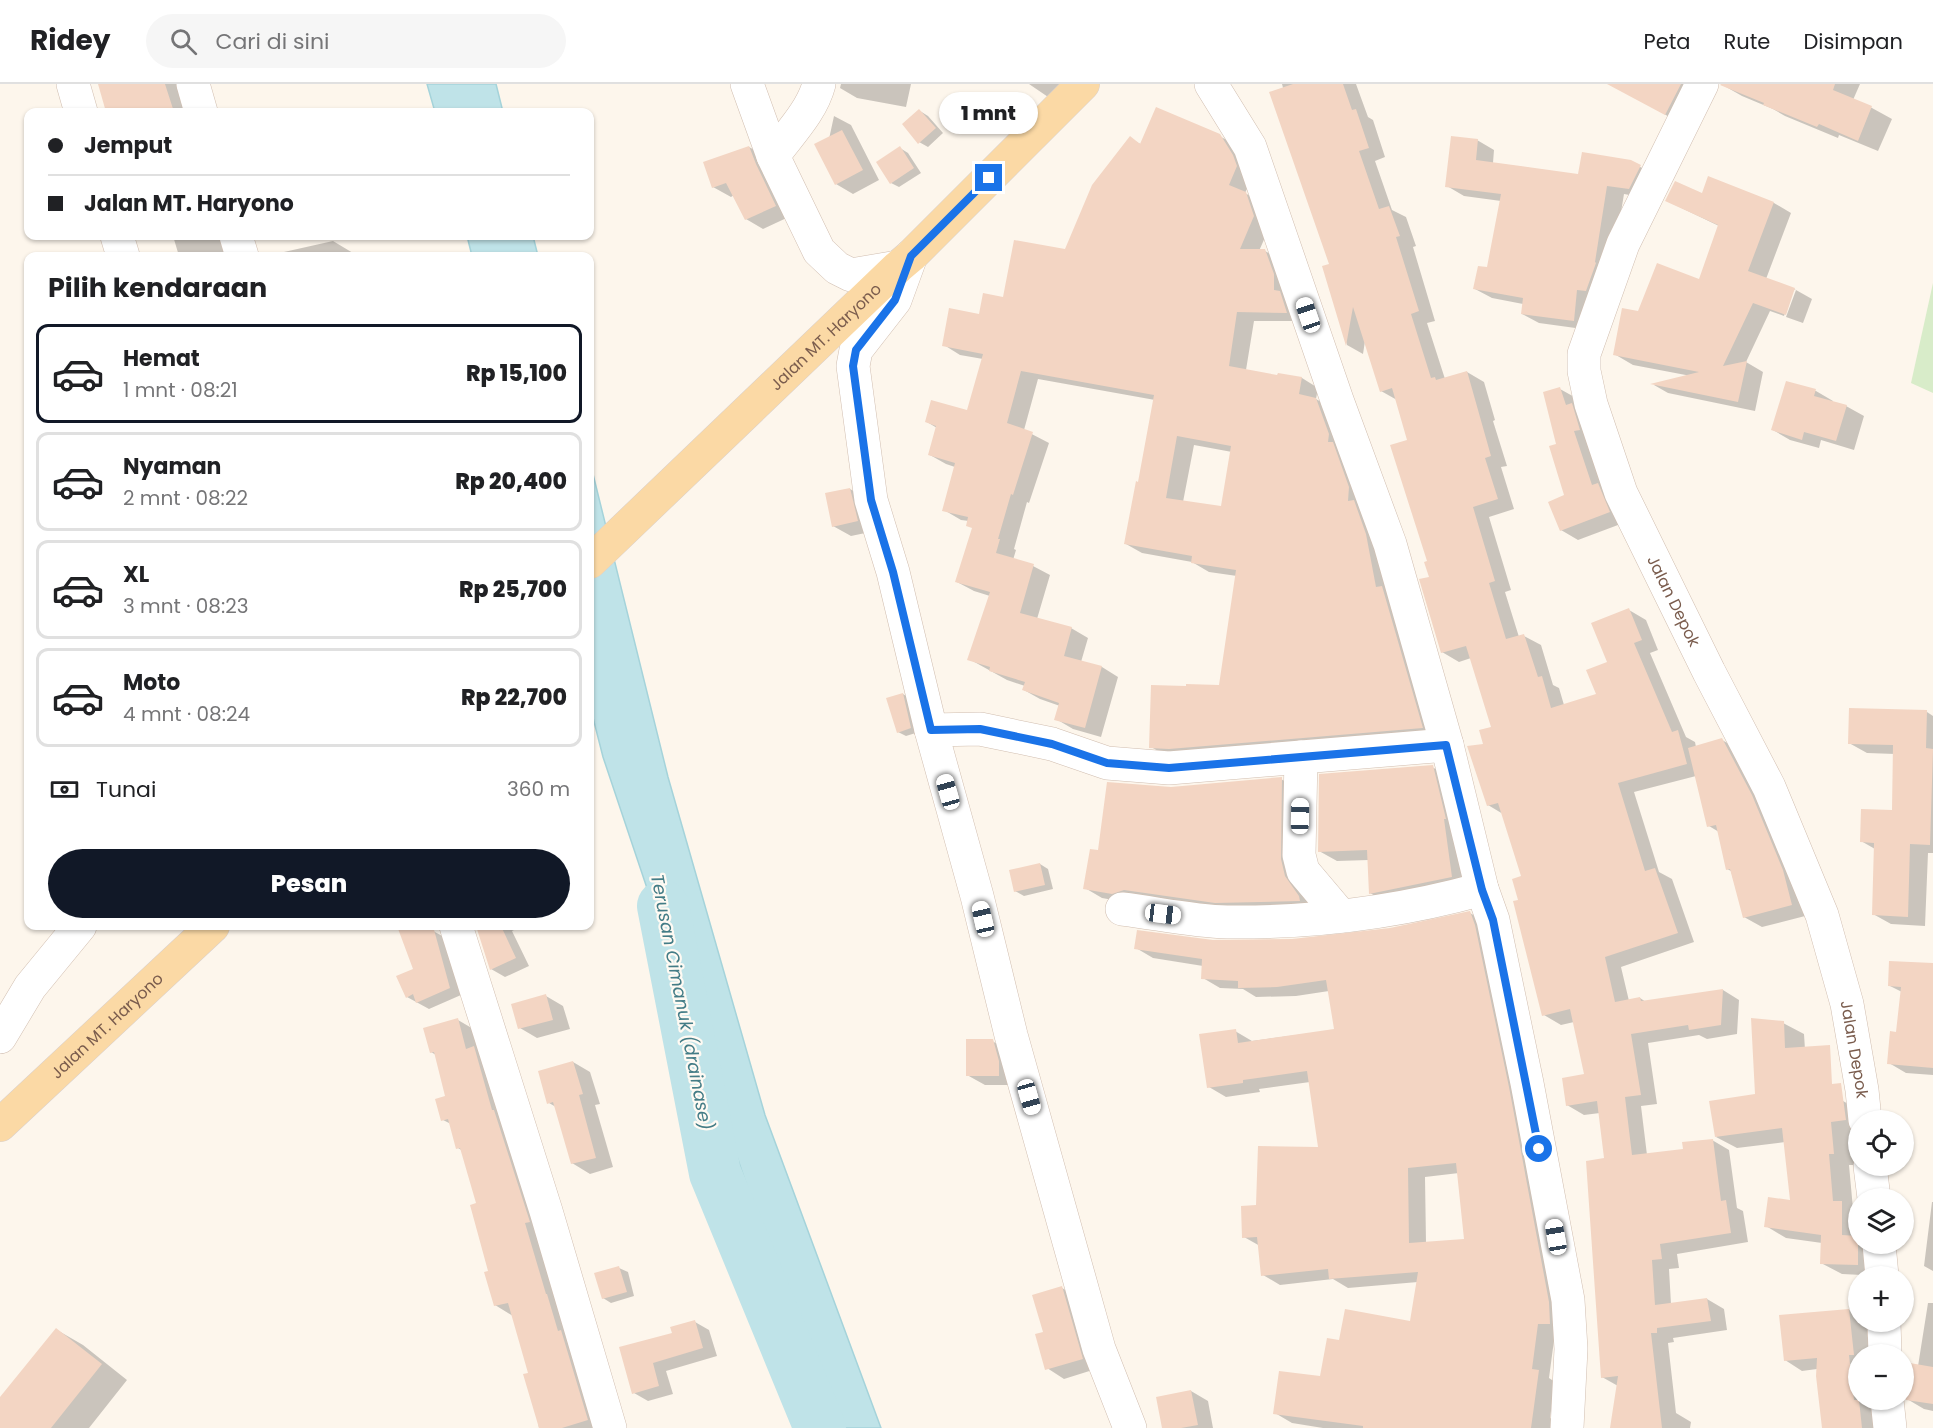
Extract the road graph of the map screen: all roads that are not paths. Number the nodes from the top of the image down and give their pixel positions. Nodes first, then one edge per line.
1 (73, 84) edge
2 (193, 84) edge
3 (747, 84) edge
4 (819, 84) edge
5 (1083, 84) edge
6 (1211, 84) edge
7 (1702, 84) edge
8 (80, 108) edge
9 (200, 108) edge
10 (773, 156) junction
11 (905, 262) junction
12 (594, 558) edge
13 (931, 730) junction
14 (1446, 745) junction
15 (1301, 757) junction
16 (1482, 890) junction
17 (1122, 909) dead end
18 (1341, 916) junction
19 (77, 930) edge
20 (209, 930) edge
21 (457, 930) edge
22 (0, 1037) edge
23 (1864, 1110) edge
24 (0, 1125) edge
25 (1888, 1410) edge
26 (610, 1428) edge
27 (1130, 1428) edge
28 (1567, 1428) edge
29 (1890, 1428) edge

1 - 8 street
2 - 9 street
3 - 10 street
4 - 10 street
5 - 11 main road, Jalan MT. Haryono
6 - 14 street
7 - 23 street, Jalan Depok
10 - 11 street
11 - 12 main road, Jalan MT. Haryono
11 - 13 street
13 - 15 street
13 - 27 street
14 - 15 street
14 - 16 street
15 - 18 street
16 - 18 street
16 - 28 street
17 - 18 street
19 - 22 street
20 - 24 main road, Jalan MT. Haryono
21 - 26 street
25 - 29 street

